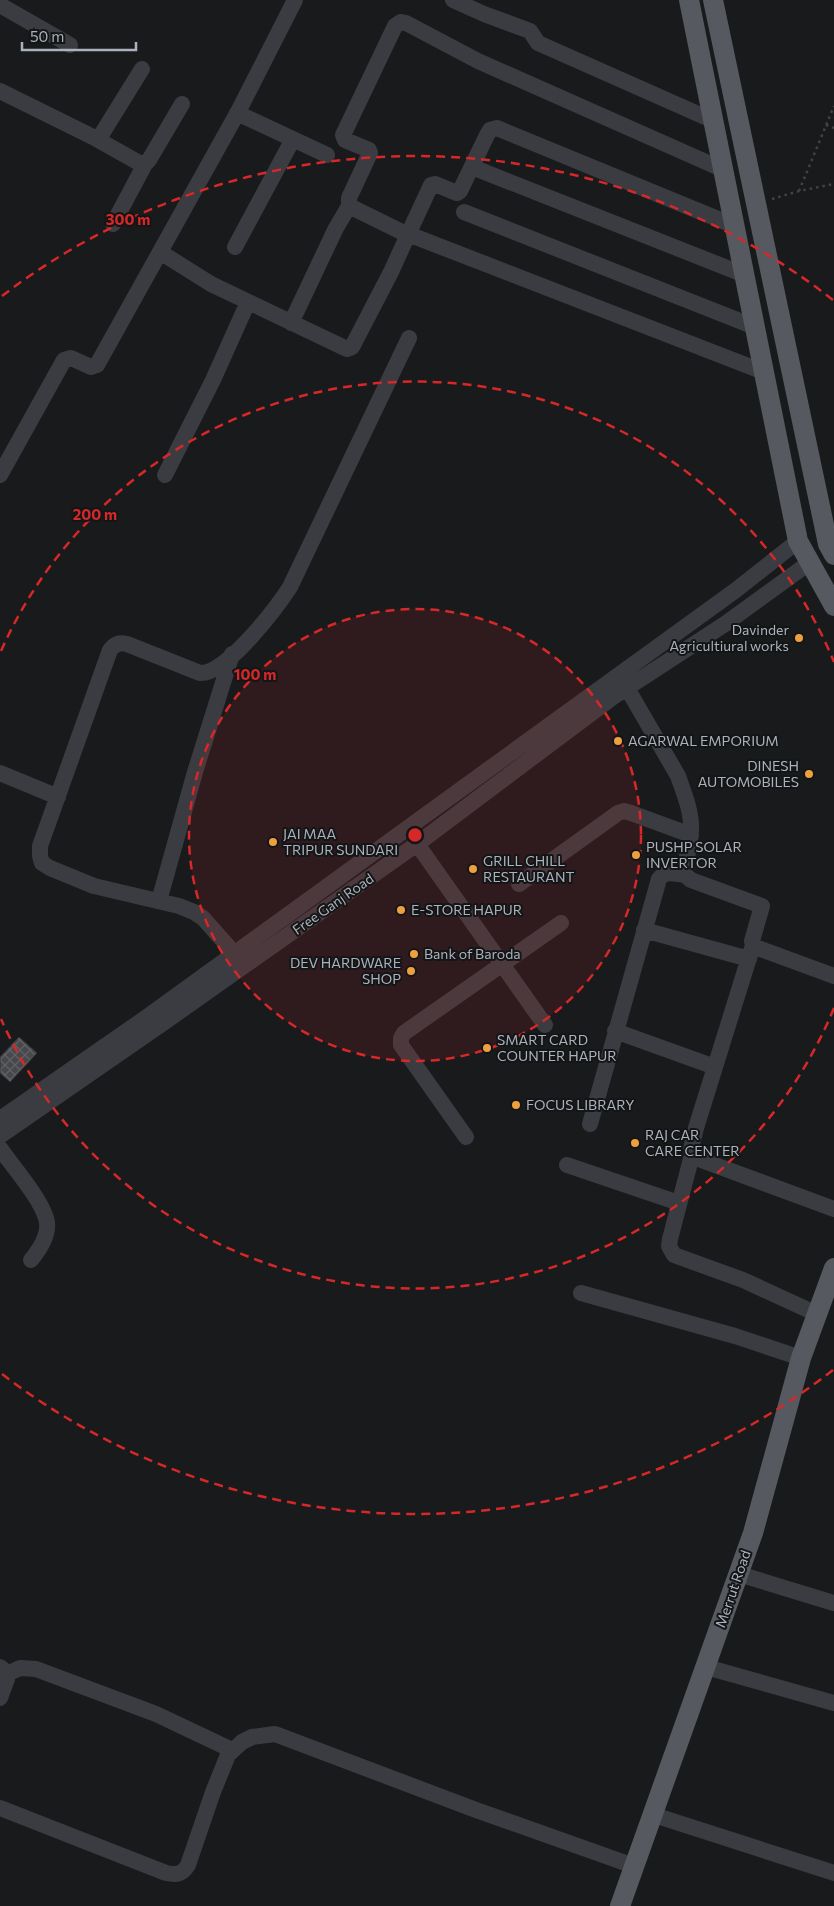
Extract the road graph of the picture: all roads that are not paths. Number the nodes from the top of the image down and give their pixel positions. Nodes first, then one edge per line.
1 (295, 0) edge
2 (453, 0) edge
3 (689, 0) edge
4 (713, 0) edge
5 (0, 5) edge
6 (70, 45) dead end
7 (142, 69) dead end
8 (0, 91) edge
9 (182, 104) dead end
10 (237, 113) junction
11 (714, 121) junction
12 (293, 139) junction
13 (98, 140) junction
14 (327, 155) dead end
15 (145, 164) junction
16 (472, 167) junction
17 (724, 170) junction
18 (348, 206) junction
19 (464, 212) dead end
20 (113, 224) dead end
21 (735, 226) junction
22 (407, 236) junction
23 (236, 247) dead end
24 (160, 252) junction
25 (745, 275) junction
26 (248, 302) junction
27 (291, 322) junction
28 (755, 327) junction
29 (409, 338) dead end
30 (764, 372) junction
31 (0, 475) edge
32 (165, 475) dead end
33 (828, 518) edge
34 (798, 541) junction
35 (832, 546) edge
36 (810, 563) junction
37 (834, 606) edge
38 (232, 654) junction
39 (627, 688) junction
40 (0, 772) edge
41 (58, 797) junction
42 (691, 835) junction
43 (417, 844) junction
44 (685, 874) junction
45 (519, 884) dead end
46 (159, 901) junction
47 (561, 923) dead end
48 (644, 930) junction
49 (751, 952) junction
50 (234, 953) junction
51 (503, 964) junction
52 (834, 976) edge
53 (545, 1025) dead end
54 (616, 1031) junction
55 (715, 1067) junction
56 (0, 1119) edge
57 (590, 1124) dead end
58 (0, 1136) edge
59 (466, 1137) dead end
60 (0, 1148) edge
61 (692, 1155) junction
62 (566, 1165) dead end
63 (679, 1203) junction
64 (834, 1209) edge
65 (31, 1260) dead end
66 (834, 1268) edge
67 (830, 1290) edge
68 (581, 1293) dead end
69 (817, 1314) junction
70 (801, 1358) junction
71 (739, 1574) junction
72 (834, 1602) edge
73 (706, 1667) junction
74 (3, 1670) edge
75 (0, 1698) edge
76 (834, 1703) edge
77 (232, 1750) junction
78 (0, 1808) edge
79 (654, 1815) junction
80 (634, 1866) junction
81 (834, 1873) edge
82 (620, 1906) edge

1 - 10 street
2 - 11 street
3 - 11 main road
4 - 33 main road
5 - 6 street
7 - 13 street
8 - 13 street
9 - 15 street
10 - 12 street
10 - 24 street
11 - 17 main road
12 - 14 street
12 - 23 street
13 - 15 street
15 - 20 street
16 - 21 street
16 - 22 street
16 - 25 street
17 - 18 street
17 - 21 main road
18 - 22 street
18 - 27 street
19 - 28 street
21 - 25 main road
22 - 27 street
22 - 30 street
24 - 26 street
24 - 31 street
25 - 28 main road
26 - 27 street
26 - 32 street
28 - 30 main road
29 - 38 street
30 - 34 main road
33 - 34 main road
33 - 35 main road
34 - 36 main road
34 - 50 street
35 - 36 main road
36 - 37 main road
36 - 39 street, Free Ganj Road
38 - 41 street
38 - 46 street
39 - 42 street
39 - 43 street, Free Ganj Road
40 - 41 street
41 - 46 street
42 - 44 street
42 - 45 street
43 - 51 street
43 - 58 street, Free Ganj Road
44 - 48 street
44 - 49 street
46 - 50 street
47 - 51 street
48 - 49 street
48 - 54 street
49 - 52 street
49 - 55 street
50 - 56 street
51 - 53 street
51 - 59 street
54 - 55 street
54 - 57 street
55 - 61 street
60 - 65 street
61 - 63 street
61 - 64 street
62 - 63 street
63 - 69 street
66 - 67 main road, Merrut Road
67 - 69 main road, Merrut Road
68 - 70 street
69 - 70 main road, Merrut Road
70 - 71 main road, Merrut Road
71 - 72 street
71 - 73 main road, Merrut Road
73 - 76 street
73 - 79 main road, Merrut Road
74 - 75 street
74 - 77 street
77 - 78 street
77 - 80 street
79 - 80 main road, Merrut Road
79 - 81 street
80 - 82 main road, Merrut Road

